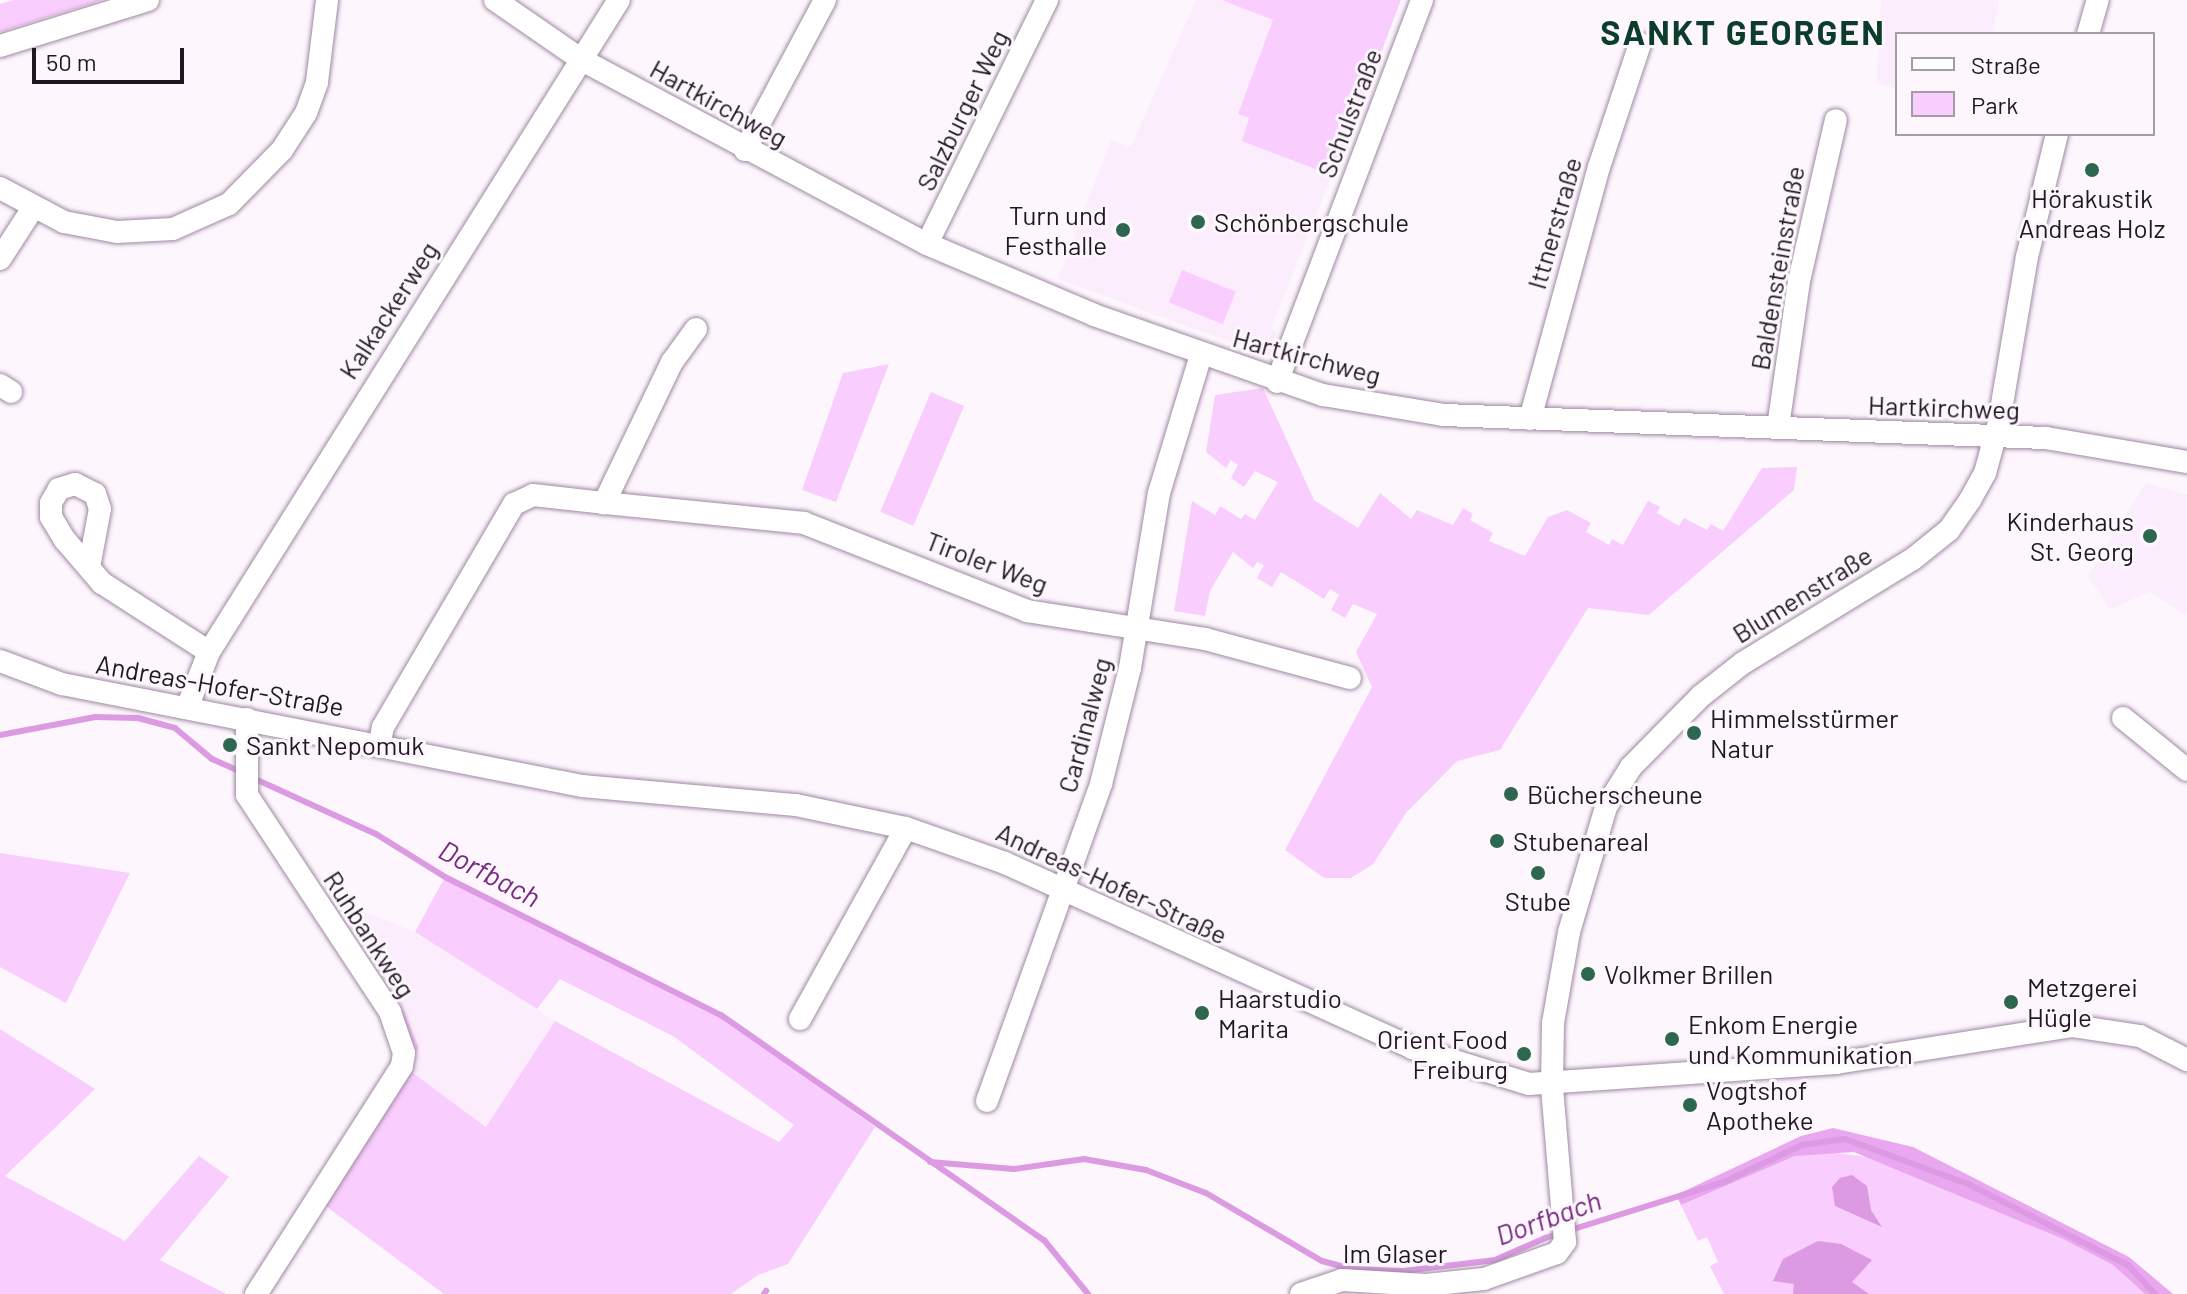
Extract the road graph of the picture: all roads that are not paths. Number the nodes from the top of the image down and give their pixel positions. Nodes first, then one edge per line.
1 (148, 0) edge
2 (327, 0) edge
3 (495, 0) edge
4 (619, 0) edge
5 (825, 0) edge
6 (1047, 0) edge
7 (1422, 0) edge
8 (2098, 0) edge
9 (2089, 32) edge
10 (1640, 44) dead end
11 (0, 46) edge
12 (582, 60) junction
13 (1836, 120) dead end
14 (2057, 136) edge
15 (745, 150) junction
16 (0, 188) edge
17 (33, 208) junction
18 (927, 244) junction
19 (0, 259) edge
20 (696, 329) dead end
21 (1201, 355) junction
22 (1277, 382) junction
23 (1530, 419) junction
24 (1778, 427) junction
25 (1995, 436) junction
26 (2187, 462) edge
27 (604, 503) junction
28 (89, 567) dead end
29 (1136, 627) junction
30 (209, 652) junction
31 (0, 661) edge
32 (1350, 678) dead end
33 (187, 708) junction
34 (2123, 718) dead end
35 (247, 719) junction
36 (380, 742) junction
37 (2187, 770) edge
38 (906, 828) junction
39 (1060, 889) junction
40 (800, 1019) dead end
41 (2187, 1060) edge
42 (1552, 1086) junction
43 (987, 1101) dead end
44 (256, 1294) edge
45 (1301, 1294) edge

1 - 11 street
2 - 17 street
3 - 12 street, Hartkirchweg
4 - 12 street, Kalkackerweg
5 - 15 street
6 - 18 street, Salzburger Weg
7 - 22 street, Schulstraße
8 - 9 street
10 - 23 street, Ittnerstraße
12 - 15 street, Hartkirchweg
12 - 30 street, Kalkackerweg
13 - 24 street, Baldensteinstraße
14 - 25 street, Blumenstraße
15 - 18 street, Hartkirchweg
16 - 17 street
17 - 19 street
18 - 21 street, Hartkirchweg
20 - 27 street
21 - 22 street, Hartkirchweg
21 - 29 street, Cardinalweg
22 - 23 street, Hartkirchweg
23 - 24 street, Hartkirchweg
24 - 25 street, Hartkirchweg
25 - 26 street, Hartkirchweg
25 - 42 street, Blumenstraße
27 - 29 street, Tiroler Weg
27 - 36 street, Tiroler Weg
28 - 30 street
29 - 32 street, Tiroler Weg
29 - 39 street, Cardinalweg
30 - 33 street, Kalkackerweg
31 - 33 street, Andreas-Hofer-Straße
33 - 35 street, Andreas-Hofer-Straße
34 - 37 street
35 - 36 street, Andreas-Hofer-Straße
35 - 44 street, Ruhbankweg
36 - 38 street, Andreas-Hofer-Straße
38 - 39 street, Andreas-Hofer-Straße
38 - 40 street
39 - 42 street, Andreas-Hofer-Straße
39 - 43 street, Cardinalweg
41 - 42 street, Andreas-Hofer-Straße
42 - 45 street, Im Glaser

